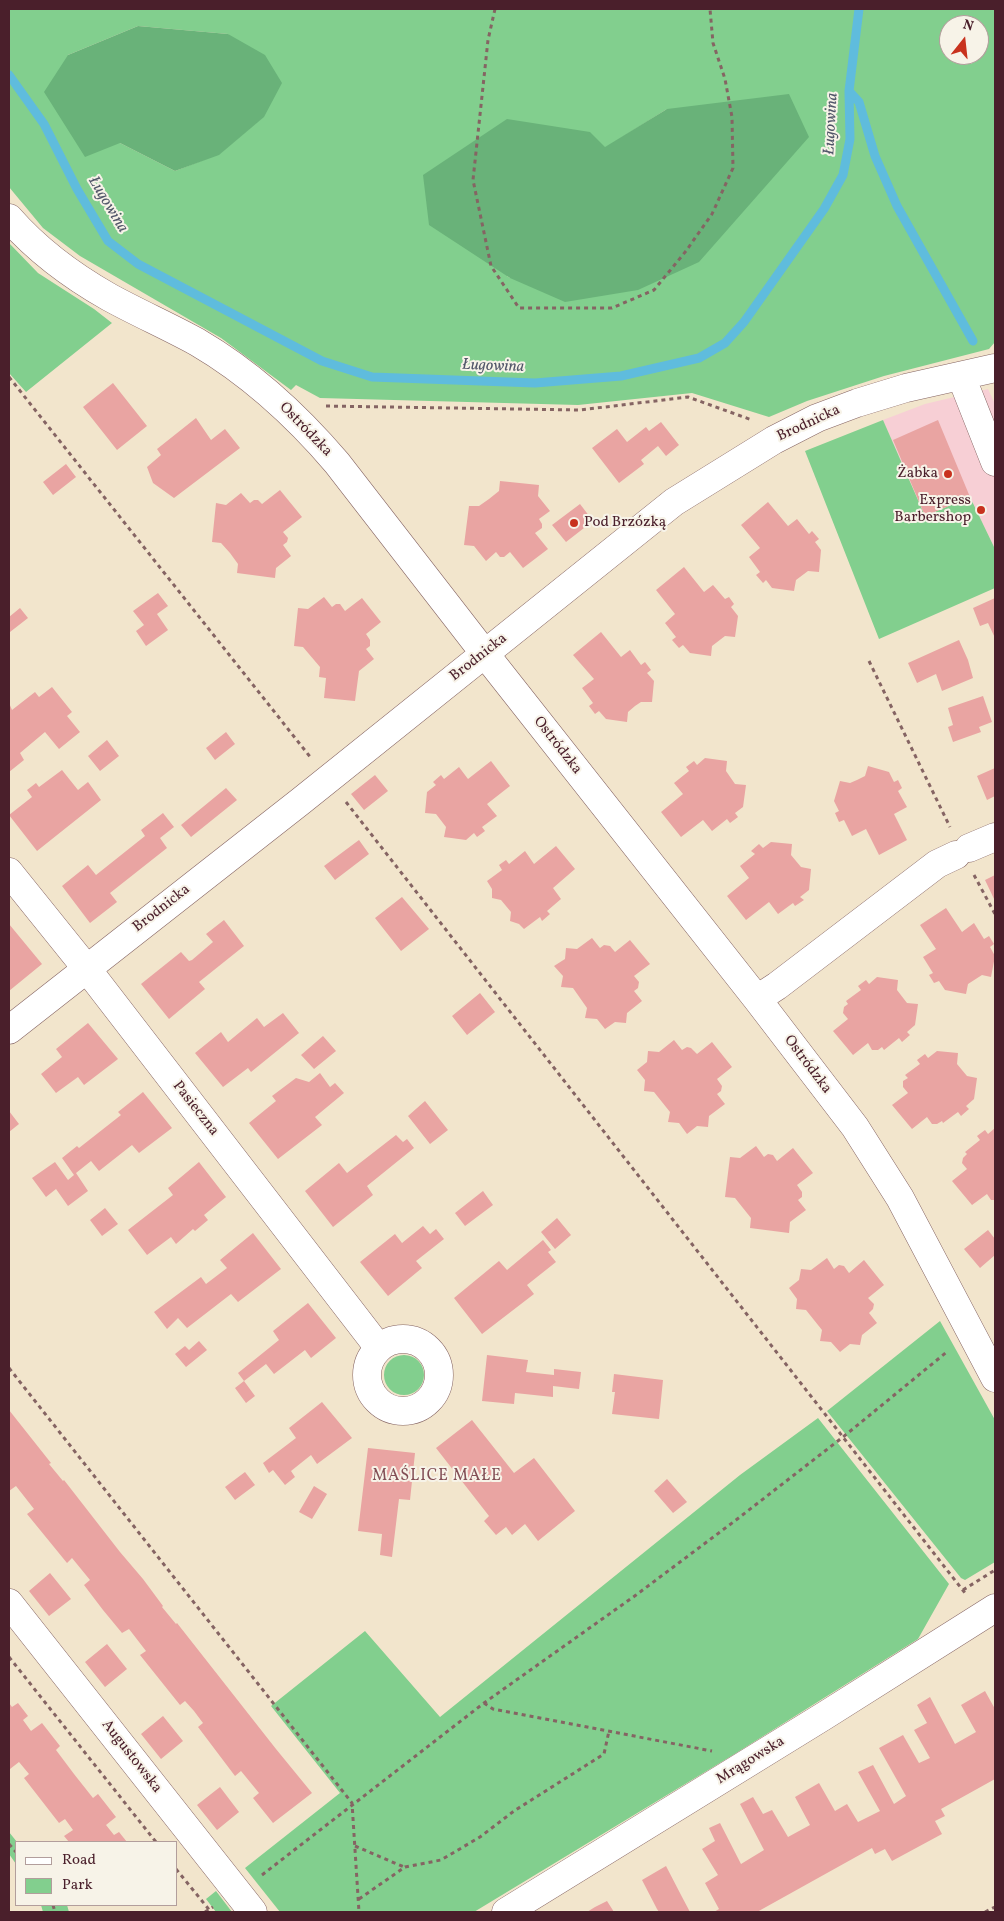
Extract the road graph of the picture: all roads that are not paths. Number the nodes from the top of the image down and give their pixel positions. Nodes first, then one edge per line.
1 (9, 218) edge
2 (995, 368) edge
3 (961, 376) junction
4 (995, 462) edge
5 (485, 654) junction
6 (995, 837) edge
7 (9, 872) edge
8 (86, 969) junction
9 (757, 999) junction
10 (9, 1030) edge
11 (379, 1348) dead end
12 (995, 1378) edge
13 (9, 1603) edge
14 (989, 1612) edge
15 (245, 1903) edge
16 (506, 1912) edge

1 - 5 street, Ostródzka
2 - 3 street, Brodnicka
3 - 4 street
3 - 5 street, Brodnicka
5 - 8 street, Brodnicka
5 - 9 street, Ostródzka
6 - 9 street
7 - 8 street, Pasieczna
8 - 10 street, Brodnicka
8 - 11 street, Pasieczna
9 - 12 street, Ostródzka
13 - 15 street, Augustowska
14 - 16 street, Mrągowska

